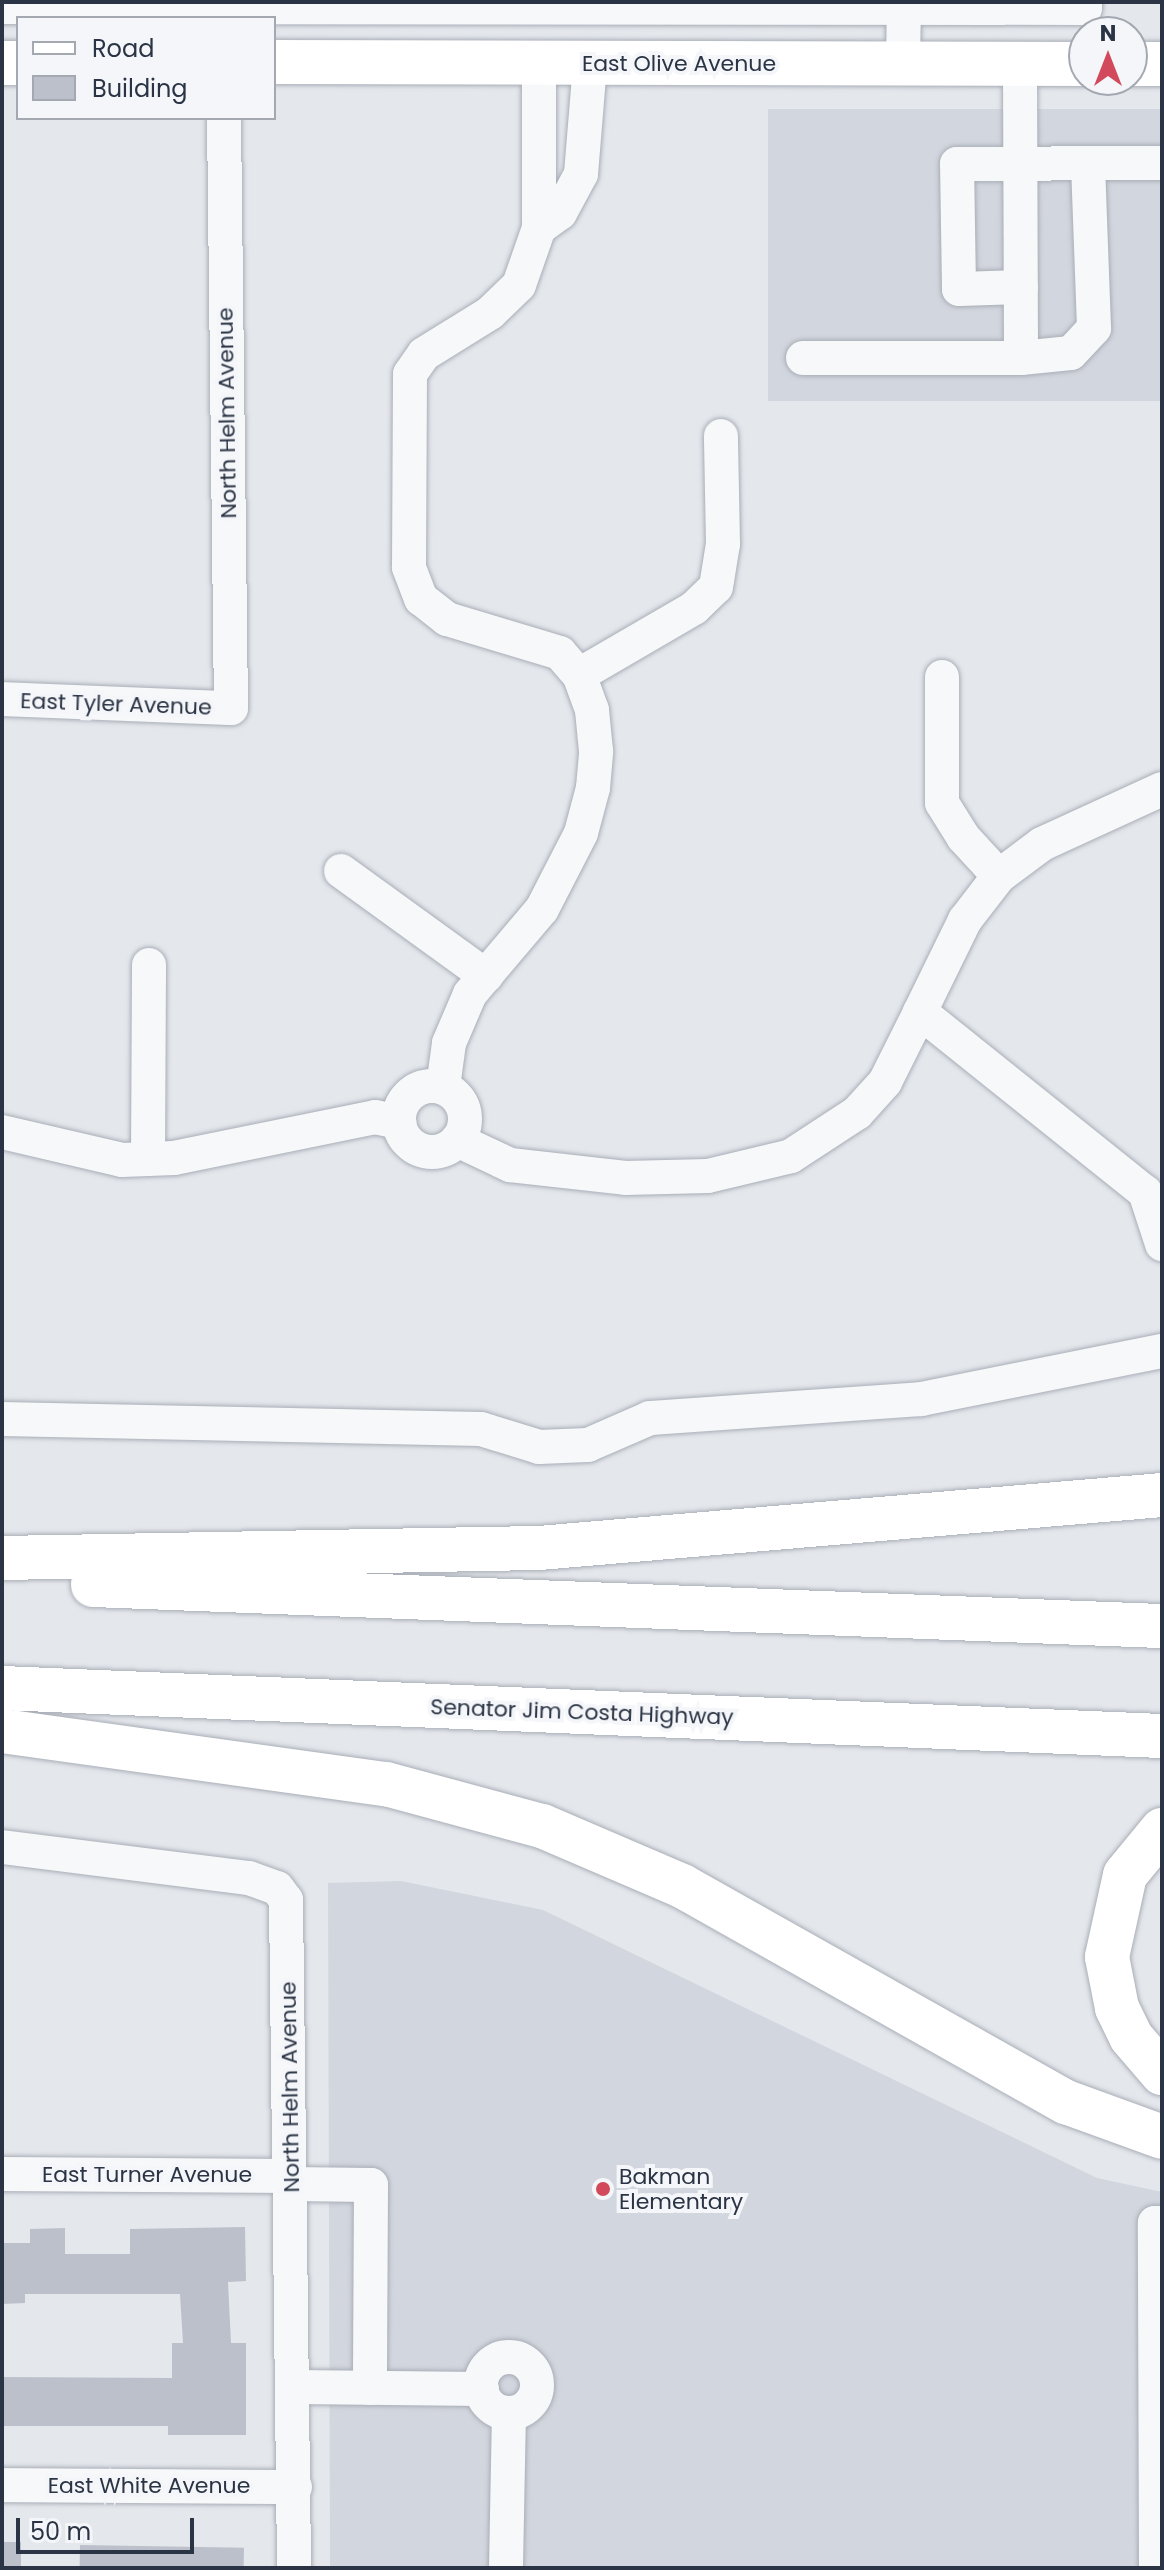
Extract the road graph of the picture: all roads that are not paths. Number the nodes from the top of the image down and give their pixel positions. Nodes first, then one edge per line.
1 (280, 5) edge
2 (561, 5) edge
3 (719, 5) edge
4 (904, 5) edge
5 (1085, 5) edge
6 (2, 7) edge
7 (277, 62) edge
8 (539, 64) junction
9 (590, 64) junction
10 (903, 64) junction
11 (1020, 64) junction
12 (1068, 64) edge
13 (224, 120) edge
14 (1162, 163) edge
15 (1088, 164) junction
16 (1021, 165) junction
17 (539, 228) junction
18 (1021, 287) junction
19 (803, 358) dead end
20 (1021, 358) junction
21 (721, 436) dead end
22 (579, 675) junction
23 (942, 677) dead end
24 (2, 699) edge
25 (231, 708) joint
26 (1162, 789) edge
27 (341, 871) dead end
28 (999, 876) junction
29 (149, 965) dead end
30 (486, 976) junction
31 (920, 1012) junction
32 (443, 1087) junction
33 (399, 1122) junction
34 (2, 1132) edge
35 (457, 1140) junction
36 (148, 1159) junction
37 (1162, 1244) edge
38 (1162, 1351) edge
39 (2, 1419) edge
40 (1162, 1495) edge
41 (2, 1558) edge
42 (2, 1582) edge
43 (1162, 1626) edge
44 (2, 1688) edge
45 (2, 1731) edge
46 (1162, 1736) edge
47 (1162, 1830) edge
48 (2, 1847) edge
49 (1162, 2073) edge
50 (1162, 2137) edge
51 (2, 2174) edge
52 (291, 2180) junction
53 (1162, 2223) edge
54 (294, 2387) junction
55 (370, 2388) junction
56 (482, 2389) junction
57 (509, 2413) junction
58 (1159, 2447) edge
59 (2, 2485) edge
60 (295, 2487) junction
61 (294, 2568) edge
62 (506, 2568) edge
63 (1156, 2568) edge

1 - 2 street
1 - 6 street
1 - 7 street
2 - 3 street
3 - 4 street
4 - 5 street
4 - 10 street
7 - 8 main road, East Olive Avenue
8 - 9 main road, East Olive Avenue
8 - 17 street
9 - 10 main road, East Olive Avenue
9 - 17 street
10 - 11 main road, East Olive Avenue
11 - 12 main road, East Olive Avenue
11 - 16 street
13 - 25 street, North Helm Avenue
14 - 15 street
15 - 16 street
15 - 20 street
16 - 18 street
16 - 18 street
17 - 22 street
18 - 20 street
19 - 20 street
21 - 22 street
22 - 30 street
23 - 28 street
24 - 25 street, East Tyler Avenue
26 - 28 street
27 - 30 street
28 - 31 street
29 - 36 street
30 - 32 street
31 - 35 street
31 - 37 street
32 - 33 street
32 - 35 street
33 - 35 street
33 - 36 street
34 - 36 street
38 - 39 street
40 - 41 main road
42 - 43 main road
44 - 46 main road, Senator Jim Costa Highway
45 - 50 main road
47 - 49 main road
48 - 52 street, North Helm Avenue
51 - 52 street, East Turner Avenue
52 - 54 street, North Helm Avenue
52 - 55 street, East Turner Avenue
53 - 58 street
54 - 55 street
54 - 60 street, North Helm Avenue
55 - 56 street
56 - 57 street
56 - 57 street
57 - 62 street
58 - 63 street
59 - 60 street, East White Avenue
60 - 61 street, North Helm Avenue

